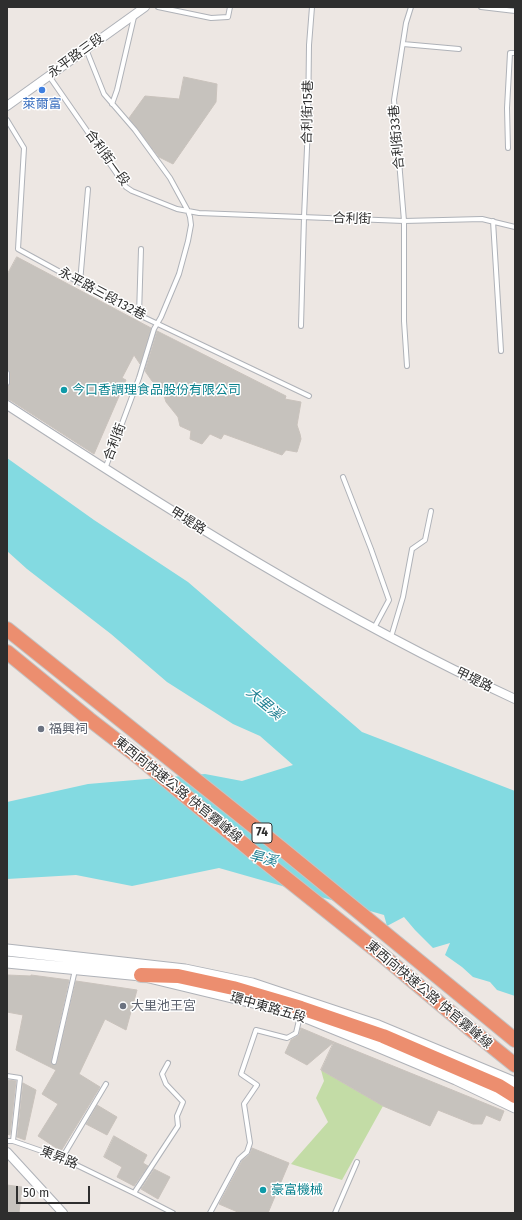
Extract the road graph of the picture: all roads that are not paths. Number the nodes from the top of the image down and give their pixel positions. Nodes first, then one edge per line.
1 (145, 7) edge
2 (158, 7) edge
3 (230, 7) edge
4 (312, 7) edge
5 (411, 7) edge
6 (481, 7) edge
7 (515, 11) edge
8 (135, 14) junction
9 (403, 44) junction
10 (86, 49) junction
11 (459, 49) dead end
12 (515, 53) edge
13 (48, 76) junction
14 (112, 104) junction
15 (7, 106) edge
16 (7, 120) edge
17 (508, 148) dead end
18 (88, 189) dead end
19 (188, 211) junction
20 (304, 217) junction
21 (404, 221) junction
22 (493, 221) junction
23 (515, 227) edge
24 (141, 249) dead end
25 (80, 283) junction
26 (139, 315) junction
27 (158, 324) junction
28 (301, 326) dead end
29 (501, 351) dead end
30 (407, 366) dead end
31 (7, 373) edge
32 (7, 383) edge
33 (309, 396) dead end
34 (7, 405) edge
35 (105, 468) junction
36 (343, 477) dead end
37 (431, 511) dead end
38 (374, 628) junction
39 (7, 629) edge
40 (391, 638) junction
41 (7, 652) edge
42 (515, 699) edge
43 (7, 950) edge
44 (7, 962) edge
45 (75, 968) junction
46 (140, 975) joint
47 (301, 1012) junction
48 (515, 1040) edge
49 (54, 1062) dead end
50 (168, 1063) dead end
51 (515, 1065) edge
52 (7, 1076) edge
53 (515, 1083) edge
54 (106, 1084) dead end
55 (515, 1096) edge
56 (515, 1107) edge
57 (7, 1141) edge
58 (13, 1141) junction
59 (7, 1152) edge
60 (62, 1158) junction
61 (357, 1162) dead end
62 (134, 1193) junction
63 (63, 1213) edge
64 (173, 1213) edge
65 (210, 1213) edge
66 (335, 1213) edge

1 - 8 street, 永平路三段
2 - 3 lane
4 - 20 lane, 合利街15巷
5 - 9 lane, 合利街33巷
6 - 7 lane
8 - 10 street, 永平路三段
8 - 14 lane
9 - 11 lane
9 - 21 lane, 合利街33巷
10 - 13 street, 永平路三段
10 - 14 lane, 合利街
12 - 17 lane
13 - 15 street, 永平路三段
13 - 19 lane, 合利街一段
14 - 19 lane, 合利街
16 - 25 lane, 永平路三段132巷
18 - 25 lane
19 - 20 lane, 合利街
19 - 27 lane, 合利街
20 - 21 lane, 合利街
20 - 28 lane, 合利街15巷
21 - 22 lane, 合利街
21 - 30 lane, 合利街33巷
22 - 23 lane, 合利街
22 - 29 lane
24 - 26 lane
25 - 26 lane, 永平路三段132巷
26 - 27 lane, 永平路三段132巷
27 - 33 lane, 永平路三段132巷
27 - 35 lane, 合利街
31 - 32 lane
34 - 35 street, 甲堤路
35 - 38 street, 甲堤路
36 - 38 lane
37 - 40 lane
38 - 40 street, 甲堤路
39 - 48 highway, 東西向快速公路 快官霧峰線 / 74
40 - 42 street, 甲堤路
41 - 51 highway, 東西向快速公路 快官霧峰線 / 74
43 - 53 street, 環中東路五段
44 - 45 street
45 - 46 street
45 - 49 lane
46 - 47 highway
47 - 55 highway
47 - 56 street, 環中東路五段
47 - 65 lane
50 - 62 lane
52 - 58 lane
54 - 60 lane
57 - 58 lane, 東昇路
58 - 60 lane, 東昇路
59 - 63 street
60 - 62 lane, 東昇路
61 - 66 lane
62 - 64 lane, 東昇路

